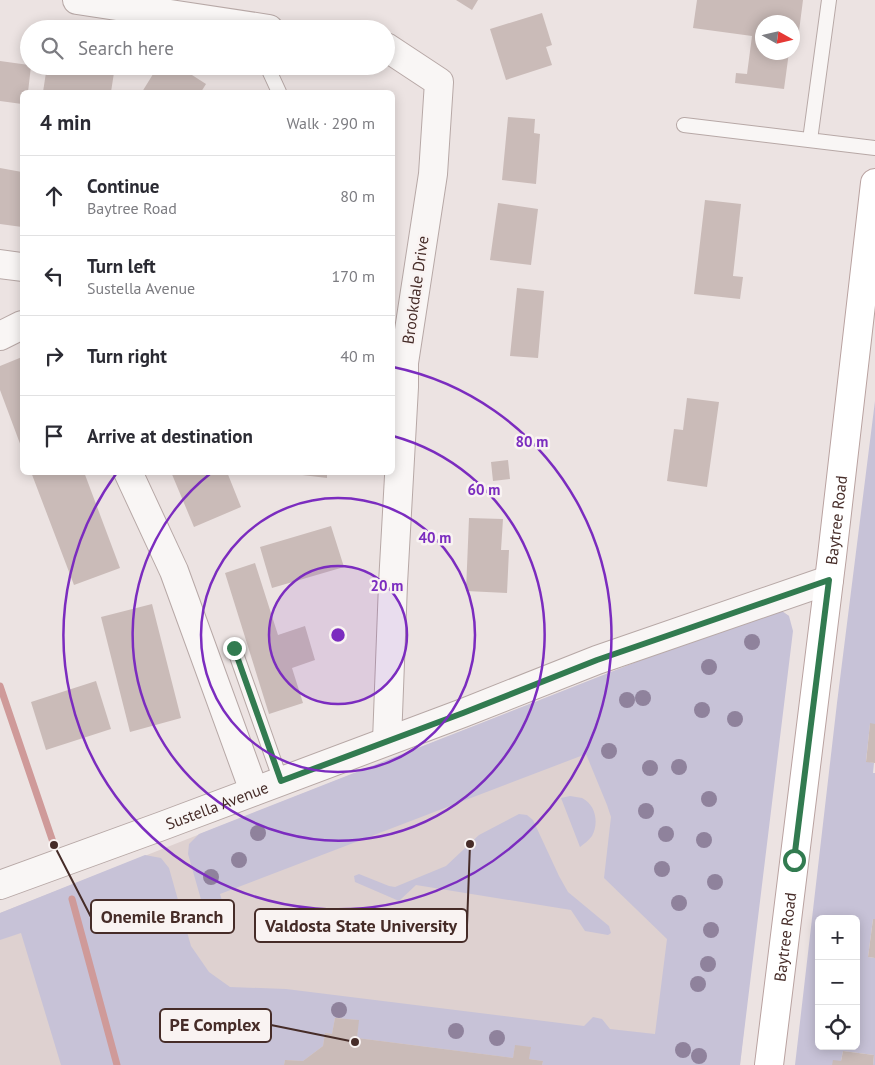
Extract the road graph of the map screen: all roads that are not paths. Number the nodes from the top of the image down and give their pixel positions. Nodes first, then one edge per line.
1 (77, 0) edge
2 (829, 0) edge
3 (203, 20) edge
4 (395, 53) edge
5 (272, 75) edge
6 (279, 90) edge
7 (684, 125) dead end
8 (810, 140) junction
9 (875, 148) edge
10 (875, 183) edge
11 (0, 264) edge
12 (20, 267) edge
13 (20, 326) edge
14 (0, 336) edge
15 (395, 344) edge
16 (404, 363) junction
17 (129, 475) edge
18 (829, 580) junction
19 (234, 648) dead end
20 (387, 742) junction
21 (281, 781) junction
22 (254, 791) junction
23 (0, 885) edge
24 (769, 1065) edge

1 - 3 street
2 - 8 lane
4 - 16 street, Brookdale Drive
5 - 6 lane
7 - 8 lane
8 - 9 lane
10 - 18 main road, Baytree Road
11 - 12 street
13 - 14 street
15 - 16 lane
16 - 20 street, Brookdale Drive
17 - 22 street
18 - 20 street, Sustella Avenue
18 - 24 main road, Baytree Road
19 - 21 lane
20 - 21 street, Sustella Avenue
21 - 22 street, Sustella Avenue
22 - 23 street, Sustella Avenue

